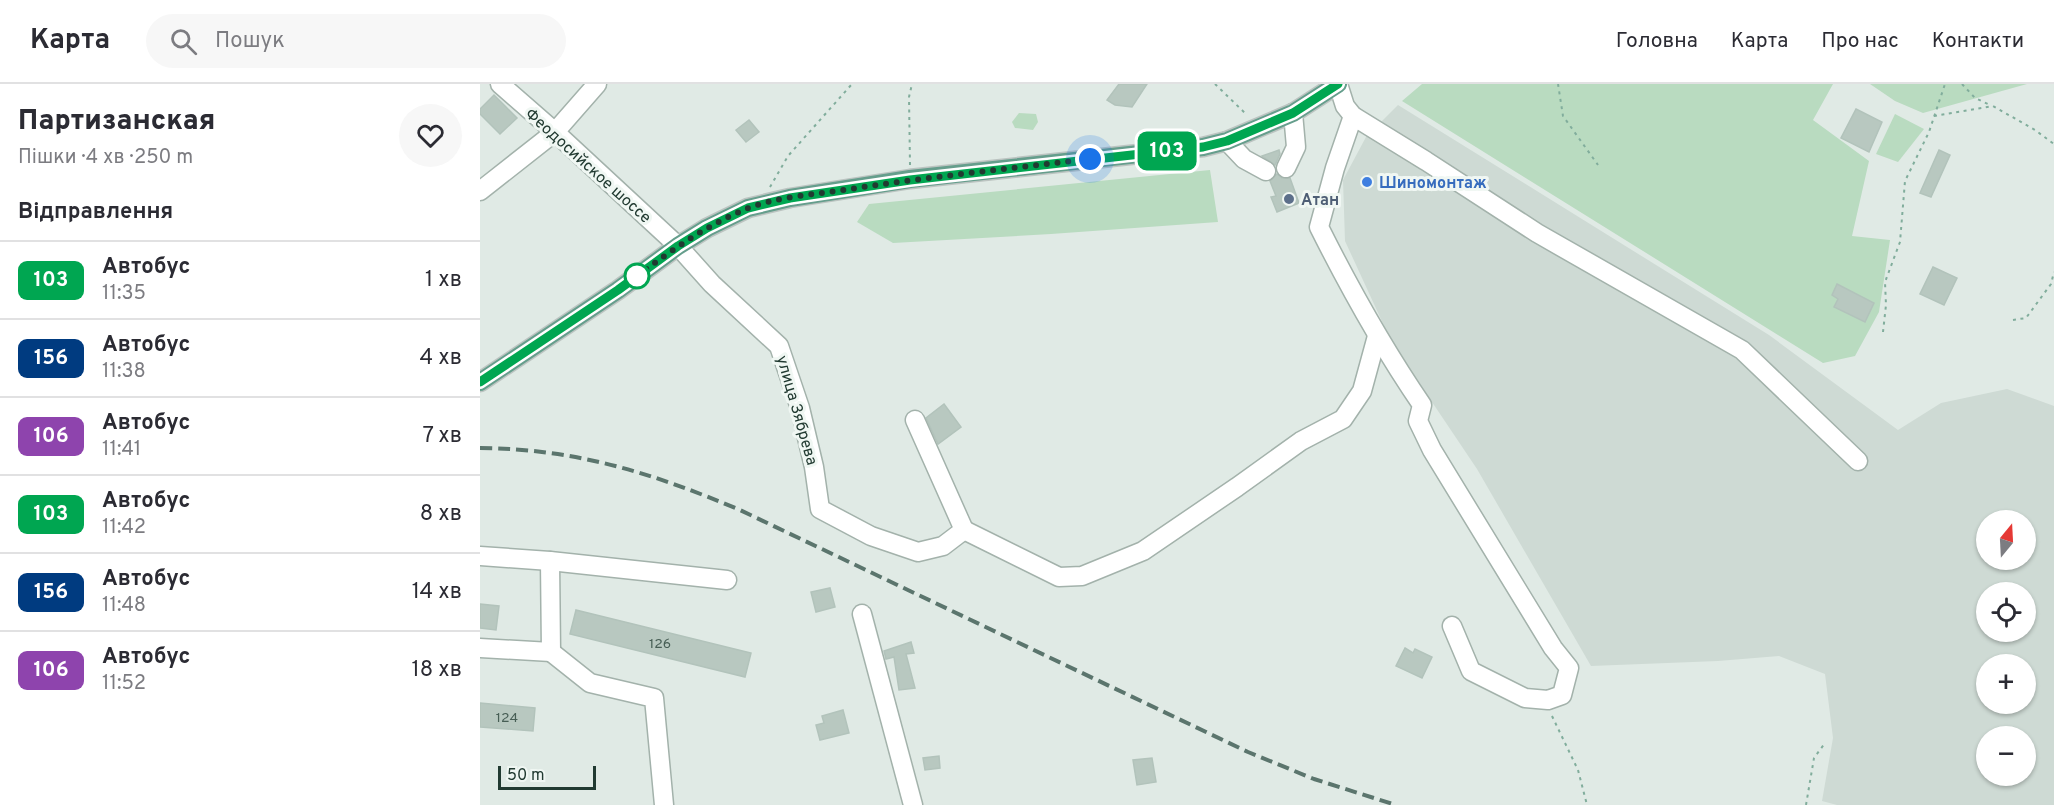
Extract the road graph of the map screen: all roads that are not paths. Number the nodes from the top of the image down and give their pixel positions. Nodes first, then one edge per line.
1 (500, 84) edge
2 (597, 84) edge
3 (1338, 84) edge
4 (1293, 113) junction
5 (1353, 116) junction
6 (555, 132) junction
7 (1227, 141) junction
8 (1286, 168) dead end
9 (1266, 171) dead end
10 (480, 191) edge
11 (678, 246) junction
12 (1377, 336) junction
13 (480, 382) edge
14 (915, 420) dead end
15 (1858, 461) dead end
16 (964, 530) junction
17 (480, 556) edge
18 (550, 561) junction
19 (727, 580) dead end
20 (862, 614) dead end
21 (1452, 626) dead end
22 (480, 648) edge
23 (551, 652) junction
24 (664, 805) edge
25 (913, 805) edge

1 - 6 street, Феодосийское шоссе
2 - 6 street
3 - 4 main road
3 - 5 street
4 - 7 main road
4 - 8 street
5 - 12 street
5 - 15 street
6 - 10 street
6 - 11 street, Феодосийское шоссе
7 - 9 street
7 - 11 main road
11 - 13 main road
11 - 16 street, улица Зябрева
12 - 16 street
12 - 21 street
14 - 16 street
17 - 18 street
18 - 19 street
18 - 23 street
20 - 25 street
22 - 23 street
23 - 24 street

